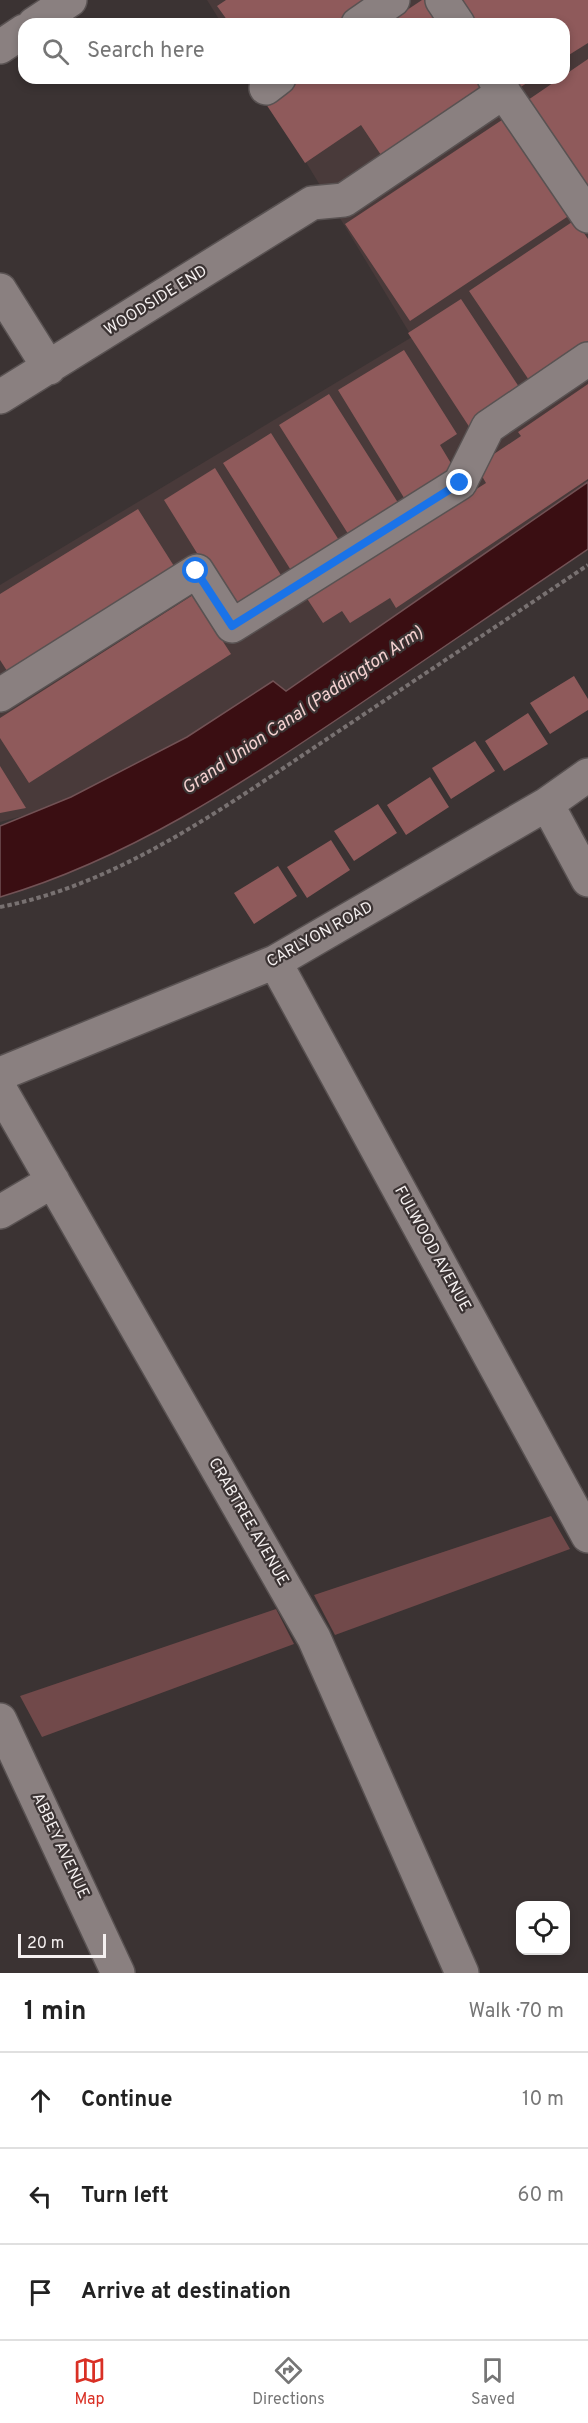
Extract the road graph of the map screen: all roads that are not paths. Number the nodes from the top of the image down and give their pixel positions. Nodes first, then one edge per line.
1 (70, 0) edge
2 (393, 0) edge
3 (442, 0) edge
4 (43, 18) edge
5 (367, 18) edge
6 (454, 18) edge
7 (18, 35) edge
8 (0, 47) edge
9 (499, 85) edge
10 (588, 216) edge
11 (0, 290) edge
12 (588, 359) edge
13 (49, 368) junction
14 (0, 397) edge
15 (0, 695) edge
16 (588, 775) edge
17 (547, 804) junction
18 (588, 880) edge
19 (275, 962) junction
20 (0, 1074) edge
21 (0, 1089) edge
22 (53, 1181) junction
23 (0, 1212) edge
24 (588, 1536) edge
25 (0, 1720) edge
26 (118, 1973) edge
27 (462, 1973) edge

1 - 4 street
2 - 5 street
3 - 6 street
7 - 8 street
9 - 10 street
9 - 13 street, WOODSIDE END
11 - 13 street
12 - 15 street
13 - 14 street, WOODSIDE END
16 - 17 street, CARLYON ROAD
17 - 18 street
17 - 19 street, CARLYON ROAD
19 - 20 street, CARLYON ROAD
19 - 24 street, FULWOOD AVENUE
21 - 22 street, CRABTREE AVENUE
22 - 23 street
22 - 27 street, CRABTREE AVENUE
25 - 26 street, ABBEY AVENUE

